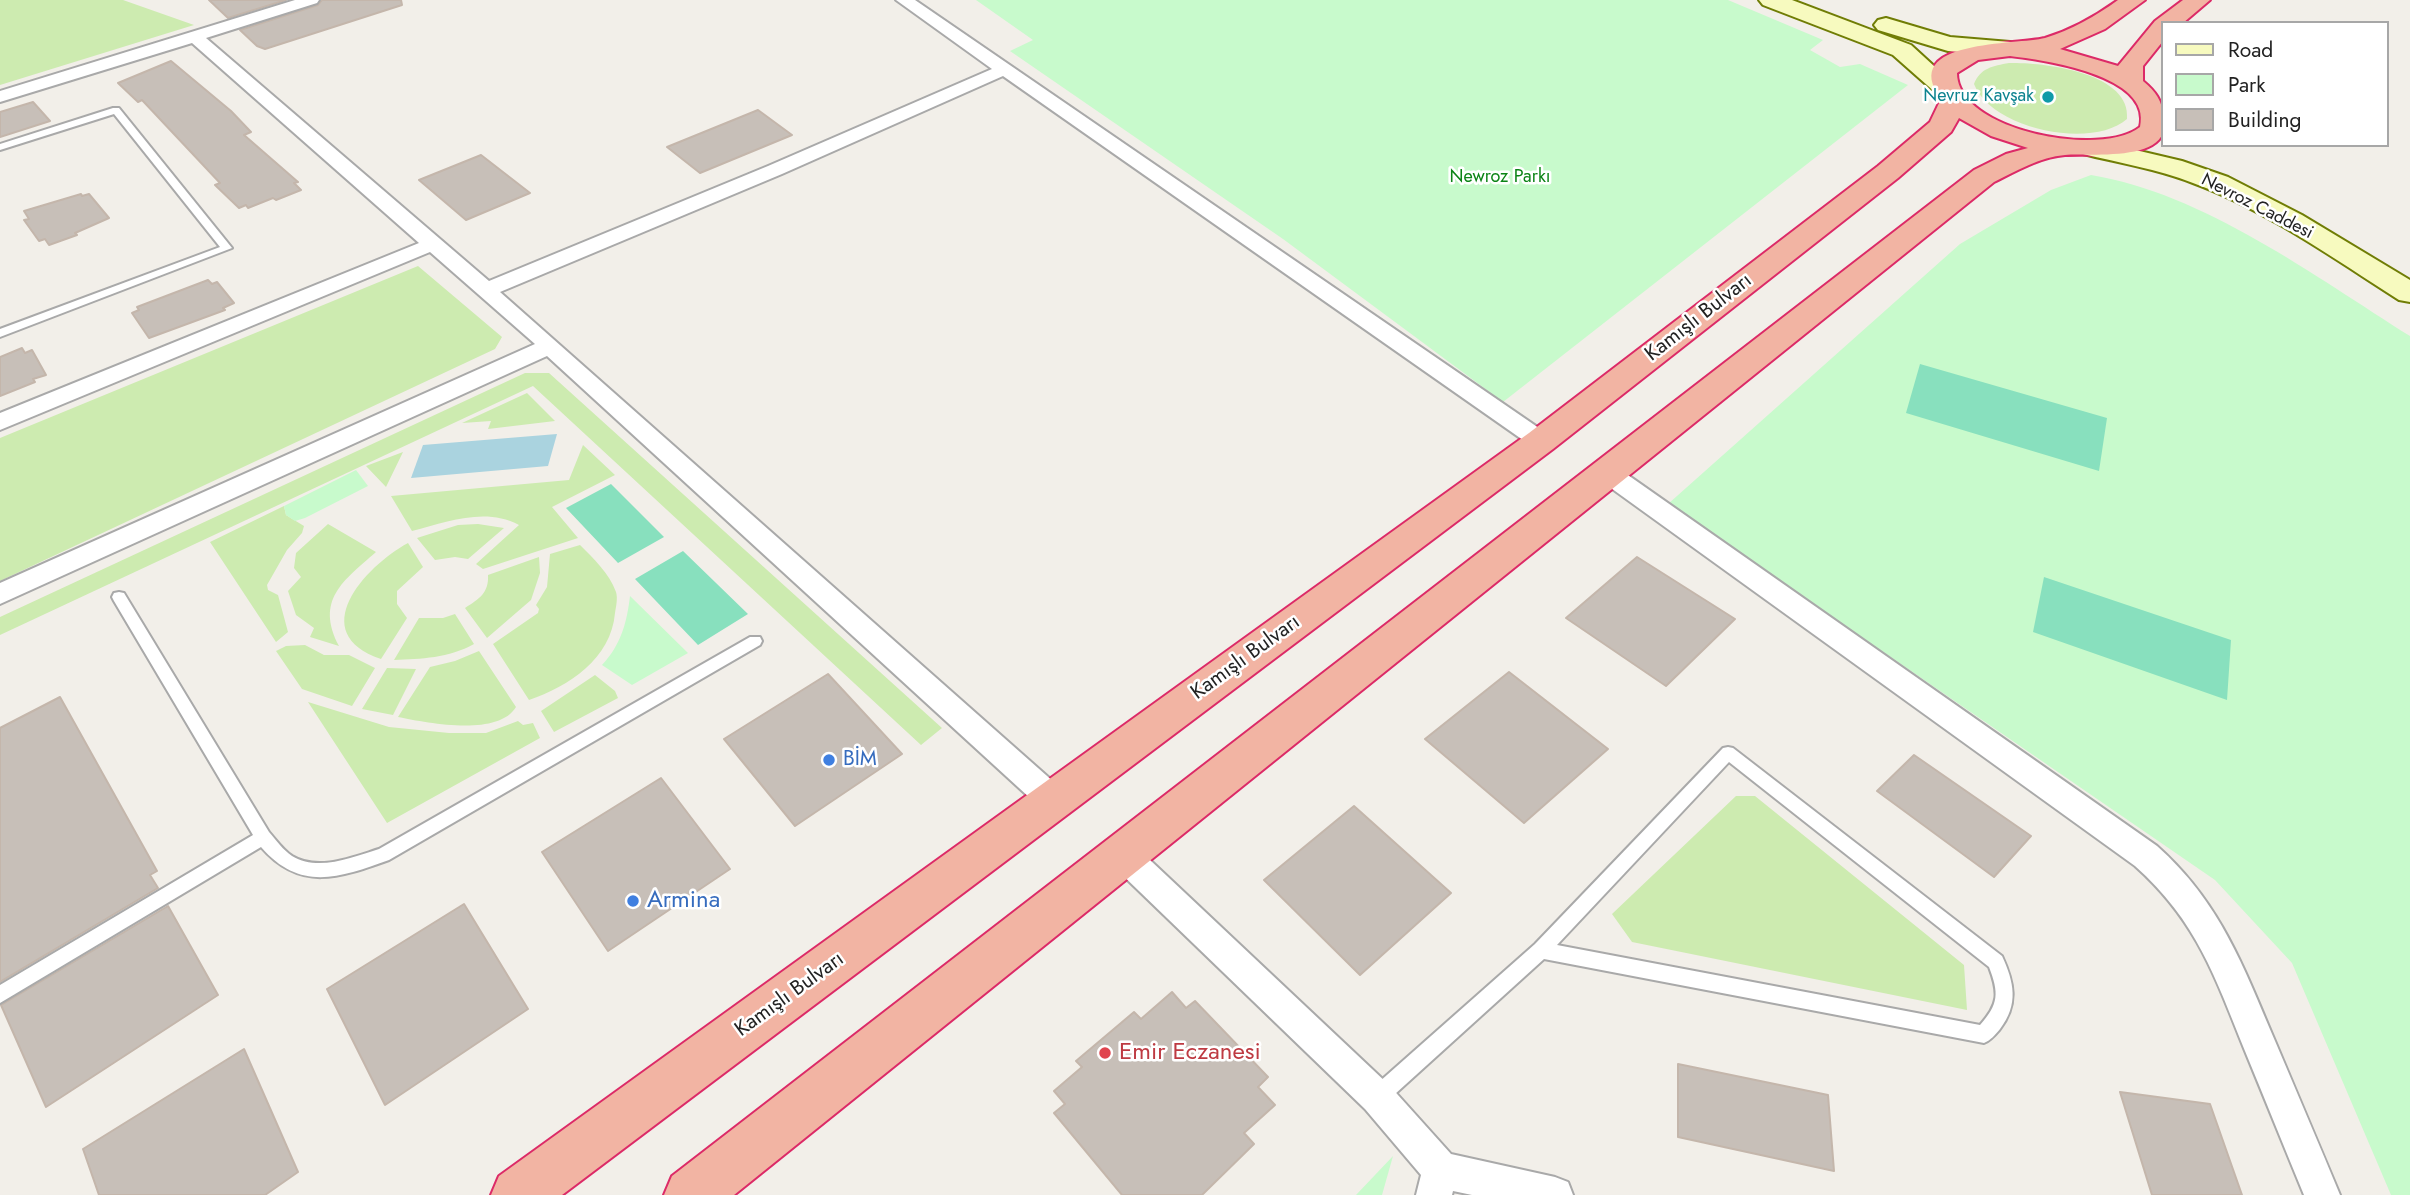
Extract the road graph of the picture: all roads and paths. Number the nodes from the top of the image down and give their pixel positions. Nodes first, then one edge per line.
1 (311, 0) edge
2 (904, 0) edge
3 (1771, 0) edge
4 (1823, 0) edge
5 (2133, 0) edge
6 (2198, 0) edge
7 (2171, 21) edge
8 (2162, 27) edge
9 (195, 37) junction
10 (2010, 49) junction
11 (1005, 69) junction
12 (2130, 83) junction
13 (1949, 94) junction
14 (0, 97) edge
15 (2159, 118) edge
16 (0, 147) edge
17 (2192, 147) edge
18 (2078, 148) junction
19 (433, 244) junction
20 (2410, 270) edge
21 (486, 290) junction
22 (2410, 293) edge
23 (0, 333) edge
24 (550, 346) junction
25 (0, 422) edge
26 (1541, 441) junction
27 (1606, 472) junction
28 (0, 594) edge
29 (119, 597) dead end
30 (755, 641) dead end
31 (1053, 800) junction
32 (263, 837) junction
33 (1122, 854) junction
34 (1541, 950) junction
35 (0, 995) edge
36 (1377, 1097) junction
37 (1438, 1183) edge
38 (518, 1195) edge
39 (691, 1195) edge
40 (1555, 1195) edge
41 (2322, 1195) edge

1 - 9 street
2 - 11 street
3 - 13 main road
4 - 10 main road
5 - 10 highway
6 - 7 highway
8 - 12 highway
9 - 14 street
9 - 19 street
10 - 12 highway
10 - 13 highway, Kamışlı Bulvarı
11 - 21 street
11 - 26 street
12 - 15 highway
13 - 18 highway
13 - 26 highway, Kamışlı Bulvarı
15 - 18 highway
16 - 23 lane
17 - 20 main road, Nevroz Caddesi
18 - 22 main road, Nevroz Caddesi
18 - 27 highway
19 - 21 street
19 - 25 street
21 - 24 street
24 - 28 street
24 - 31 street
26 - 31 highway, Kamışlı Bulvarı
27 - 33 highway
27 - 41 street
29 - 32 lane
30 - 32 lane
31 - 38 highway, Kamışlı Bulvarı
32 - 35 lane
33 - 36 street
33 - 39 highway
34 - 34 lane
34 - 36 lane
36 - 37 street
37 - 40 street

